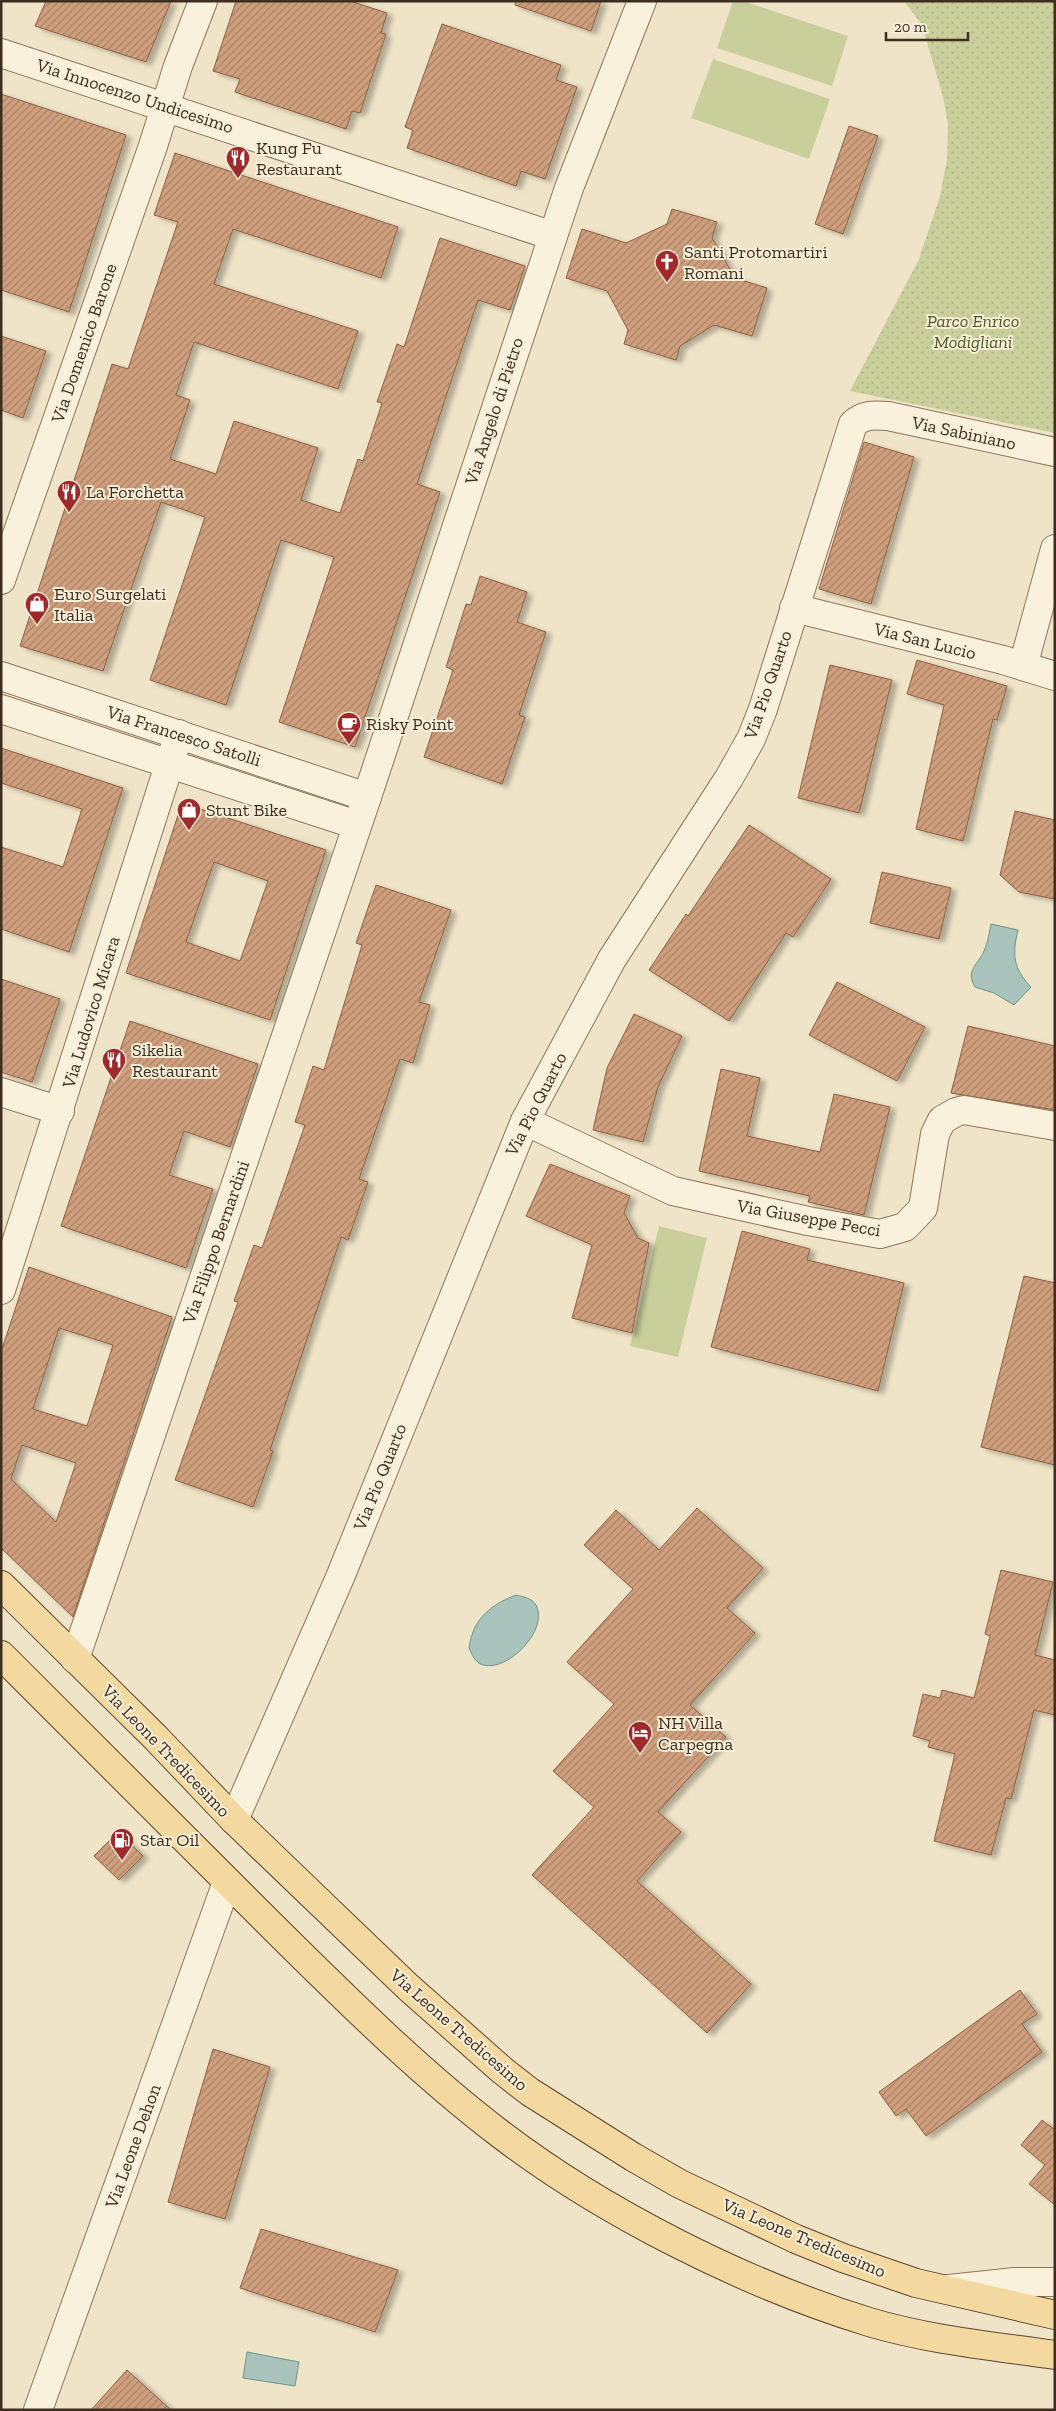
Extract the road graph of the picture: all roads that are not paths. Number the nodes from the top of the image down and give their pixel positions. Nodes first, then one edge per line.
1 (203, 1) edge
2 (642, 1) edge
3 (1, 53) edge
4 (165, 106) junction
5 (552, 236) junction
6 (873, 415) joint
7 (1055, 452) edge
8 (1055, 549) edge
9 (1, 580) edge
10 (794, 608) junction
11 (1022, 666) junction
12 (1, 676) edge
13 (1055, 676) edge
14 (1, 709) edge
15 (179, 734) junction
16 (170, 764) junction
17 (367, 797) junction
18 (357, 825) junction
19 (1, 1092) edge
20 (60, 1111) junction
21 (525, 1121) junction
22 (1055, 1126) edge
23 (1, 1290) edge
24 (1, 1585) edge
25 (1, 1655) edge
26 (75, 1659) junction
27 (234, 1820) junction
28 (227, 1882) junction
29 (1055, 2282) edge
30 (944, 2290) junction
31 (1055, 2314) edge
32 (1009, 2348) junction
33 (1055, 2355) edge
34 (1055, 2373) edge
35 (38, 2410) edge

1 - 4 street, Via Domenico Barone
2 - 5 street, Via Angelo di Pietro
3 - 4 street, Via Innocenzo Undicesimo
4 - 5 street, Via Innocenzo Undicesimo
4 - 9 street, Via Domenico Barone
5 - 17 street, Via Angelo di Pietro
6 - 7 street, Via Sabiniano
6 - 10 street, Via Pio Quarto
8 - 11 street
10 - 11 street, Via San Lucio
10 - 21 street, Via Pio Quarto
11 - 13 street, Via San Lucio
12 - 15 street, Via Francesco Satolli
14 - 16 street, Via Francesco Satolli
15 - 16 street, Via Ludovico Micara
15 - 17 street, Via Francesco Satolli
16 - 18 street, Via Francesco Satolli
16 - 20 street, Via Ludovico Micara
17 - 18 street, Via Angelo di Pietro
18 - 26 street, Via Filippo Bernardini
19 - 20 street
20 - 23 street, Via Ludovico Micara
21 - 22 street, Via Giuseppe Pecci
21 - 27 street, Via Pio Quarto
24 - 26 main road, Via Leone Tredicesimo
25 - 28 main road
26 - 27 main road, Via Leone Tredicesimo
27 - 30 main road, Via Leone Tredicesimo
28 - 32 main road
28 - 35 street, Via Leone Dehon
29 - 30 street
30 - 31 main road, Via Leone Tredicesimo
32 - 33 main road
32 - 34 main road

